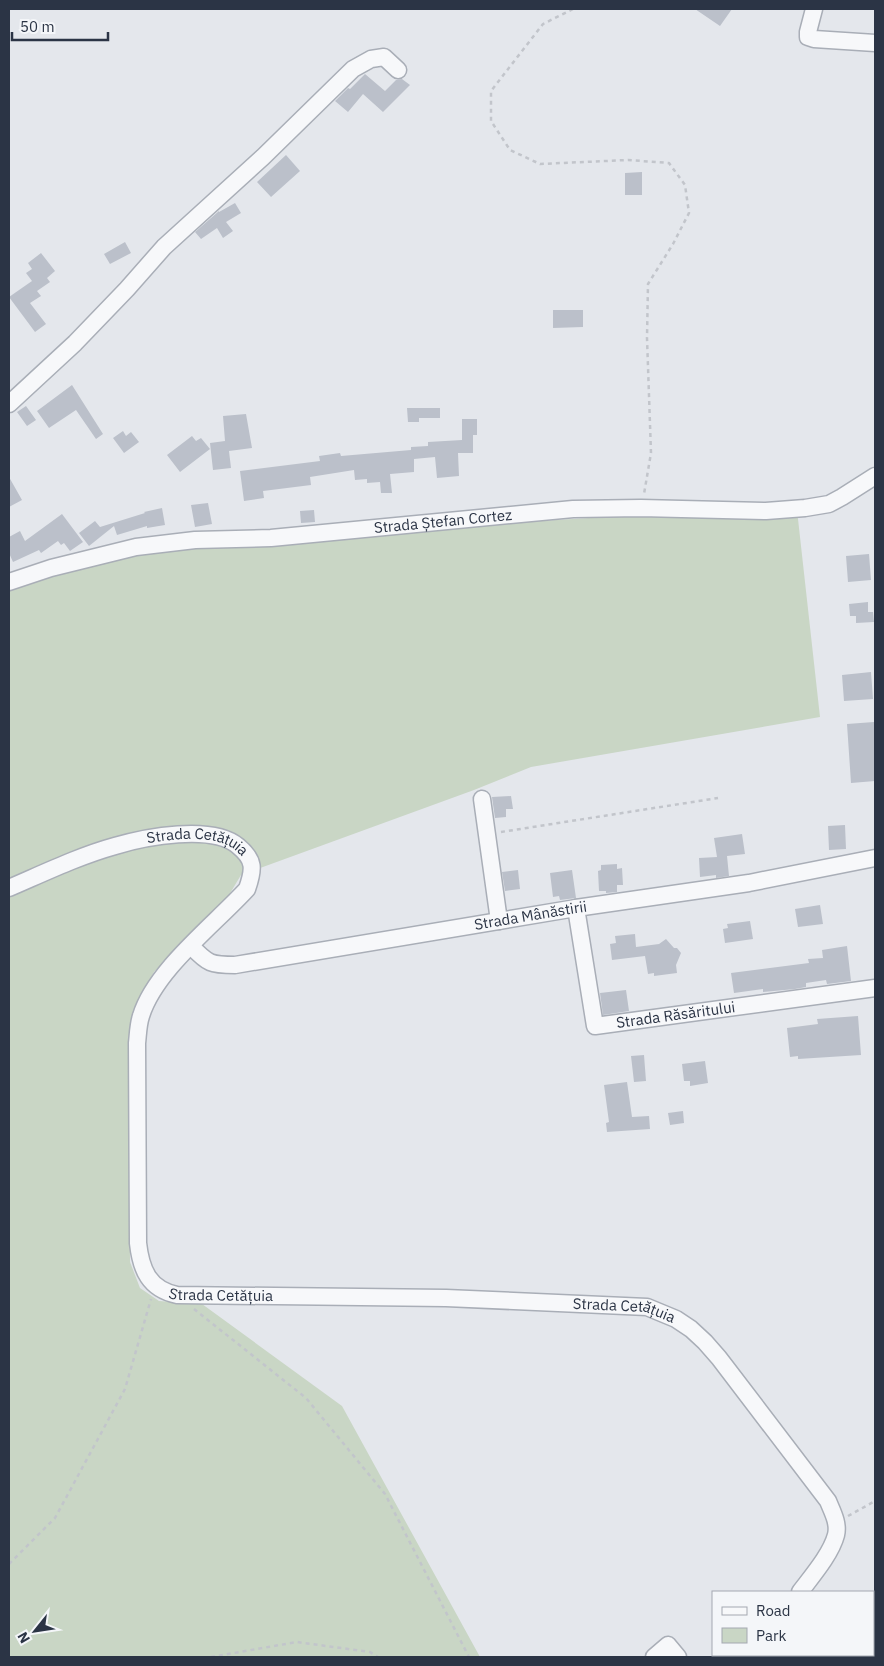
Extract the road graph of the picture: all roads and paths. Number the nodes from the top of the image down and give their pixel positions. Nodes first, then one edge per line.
1 (573, 9) edge
2 (814, 9) edge
3 (875, 43) edge
4 (398, 70) dead end
5 (9, 404) edge
6 (875, 476) edge
7 (641, 508) junction
8 (9, 582) edge
9 (718, 798) dead end
10 (482, 799) dead end
11 (487, 834) junction
12 (875, 858) edge
13 (9, 888) edge
14 (576, 908) junction
15 (499, 921) junction
16 (191, 946) junction
17 (875, 988) edge
18 (155, 1285) junction
19 (177, 1296) junction
20 (875, 1501) edge
21 (836, 1521) junction
22 (9, 1564) edge
23 (801, 1591) edge
24 (211, 1657) edge
25 (378, 1657) edge
26 (469, 1657) edge
27 (654, 1657) edge
28 (678, 1657) edge

1 - 7 path
2 - 3 street
4 - 5 street
6 - 7 street, Strada Ștefan Cortez
7 - 8 street, Strada Ștefan Cortez
9 - 11 path
10 - 11 street
11 - 15 street
12 - 14 street, Strada Mânăstirii
13 - 16 street, Strada Cetățuia
14 - 15 street, Strada Mânăstirii
14 - 17 street, Strada Răsăritului
15 - 16 street, Strada Mânăstirii
16 - 18 street, Strada Cetățuia
18 - 19 street, Strada Cetățuia
18 - 22 path
19 - 21 street, Strada Cetățuia
19 - 26 path
20 - 21 path
21 - 23 street
24 - 25 path
27 - 28 street

